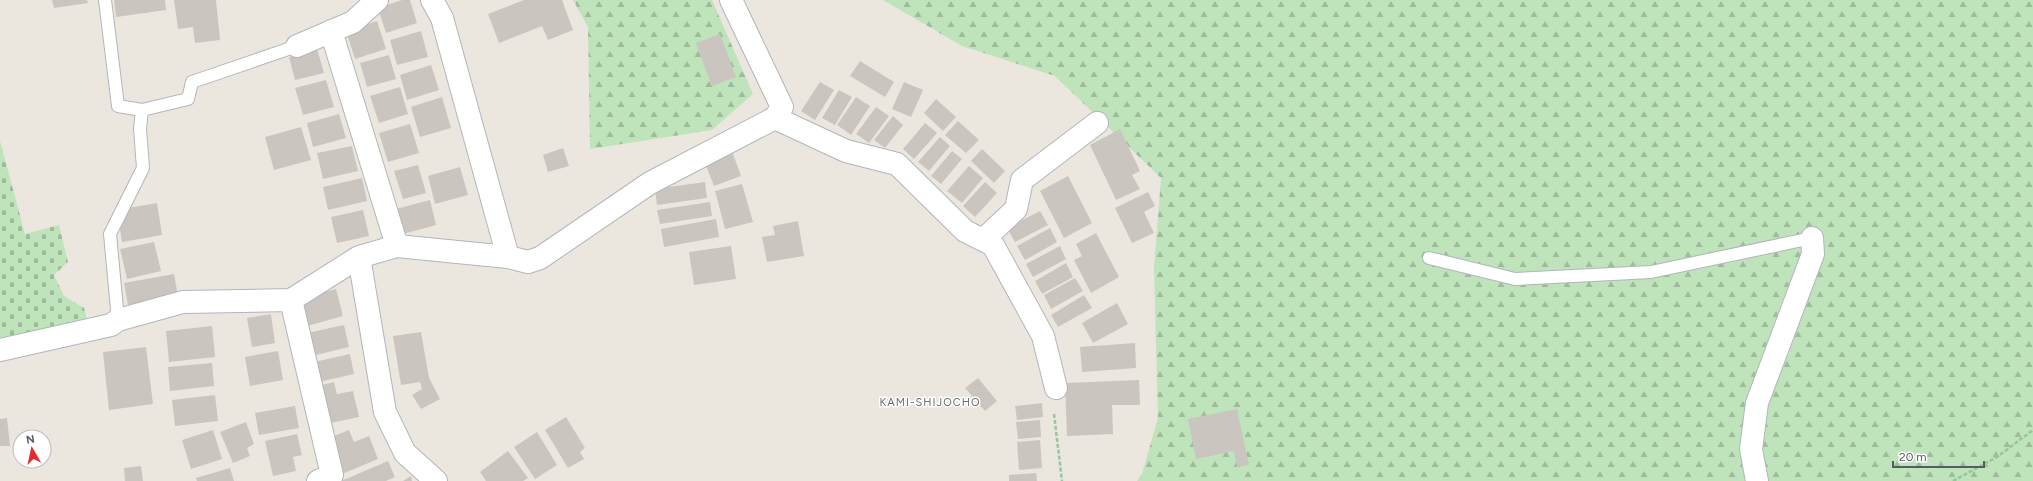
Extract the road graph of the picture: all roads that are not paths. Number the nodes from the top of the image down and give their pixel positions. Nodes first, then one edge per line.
1 (105, 0) edge
2 (377, 0) edge
3 (432, 0) edge
4 (731, 0) edge
5 (331, 31) junction
6 (296, 46) joint
7 (142, 110) junction
8 (775, 118) junction
9 (1097, 122) dead end
10 (1812, 238) joint
11 (983, 240) junction
12 (397, 246) junction
13 (359, 257) junction
14 (508, 257) junction
15 (1429, 258) dead end
16 (291, 300) junction
17 (118, 320) junction
18 (0, 350) edge
19 (1056, 388) road end
20 (318, 481) edge
21 (436, 481) edge
22 (1757, 481) edge

1 - 7 lane
2 - 5 street
3 - 14 street
4 - 8 street
5 - 6 street
5 - 12 street
6 - 7 lane
7 - 17 lane
8 - 11 street
8 - 14 street
9 - 11 street
10 - 15 lane
10 - 22 street
11 - 19 street
12 - 13 street
12 - 14 street
13 - 16 street
13 - 21 street
16 - 17 street
16 - 20 street
17 - 18 street

